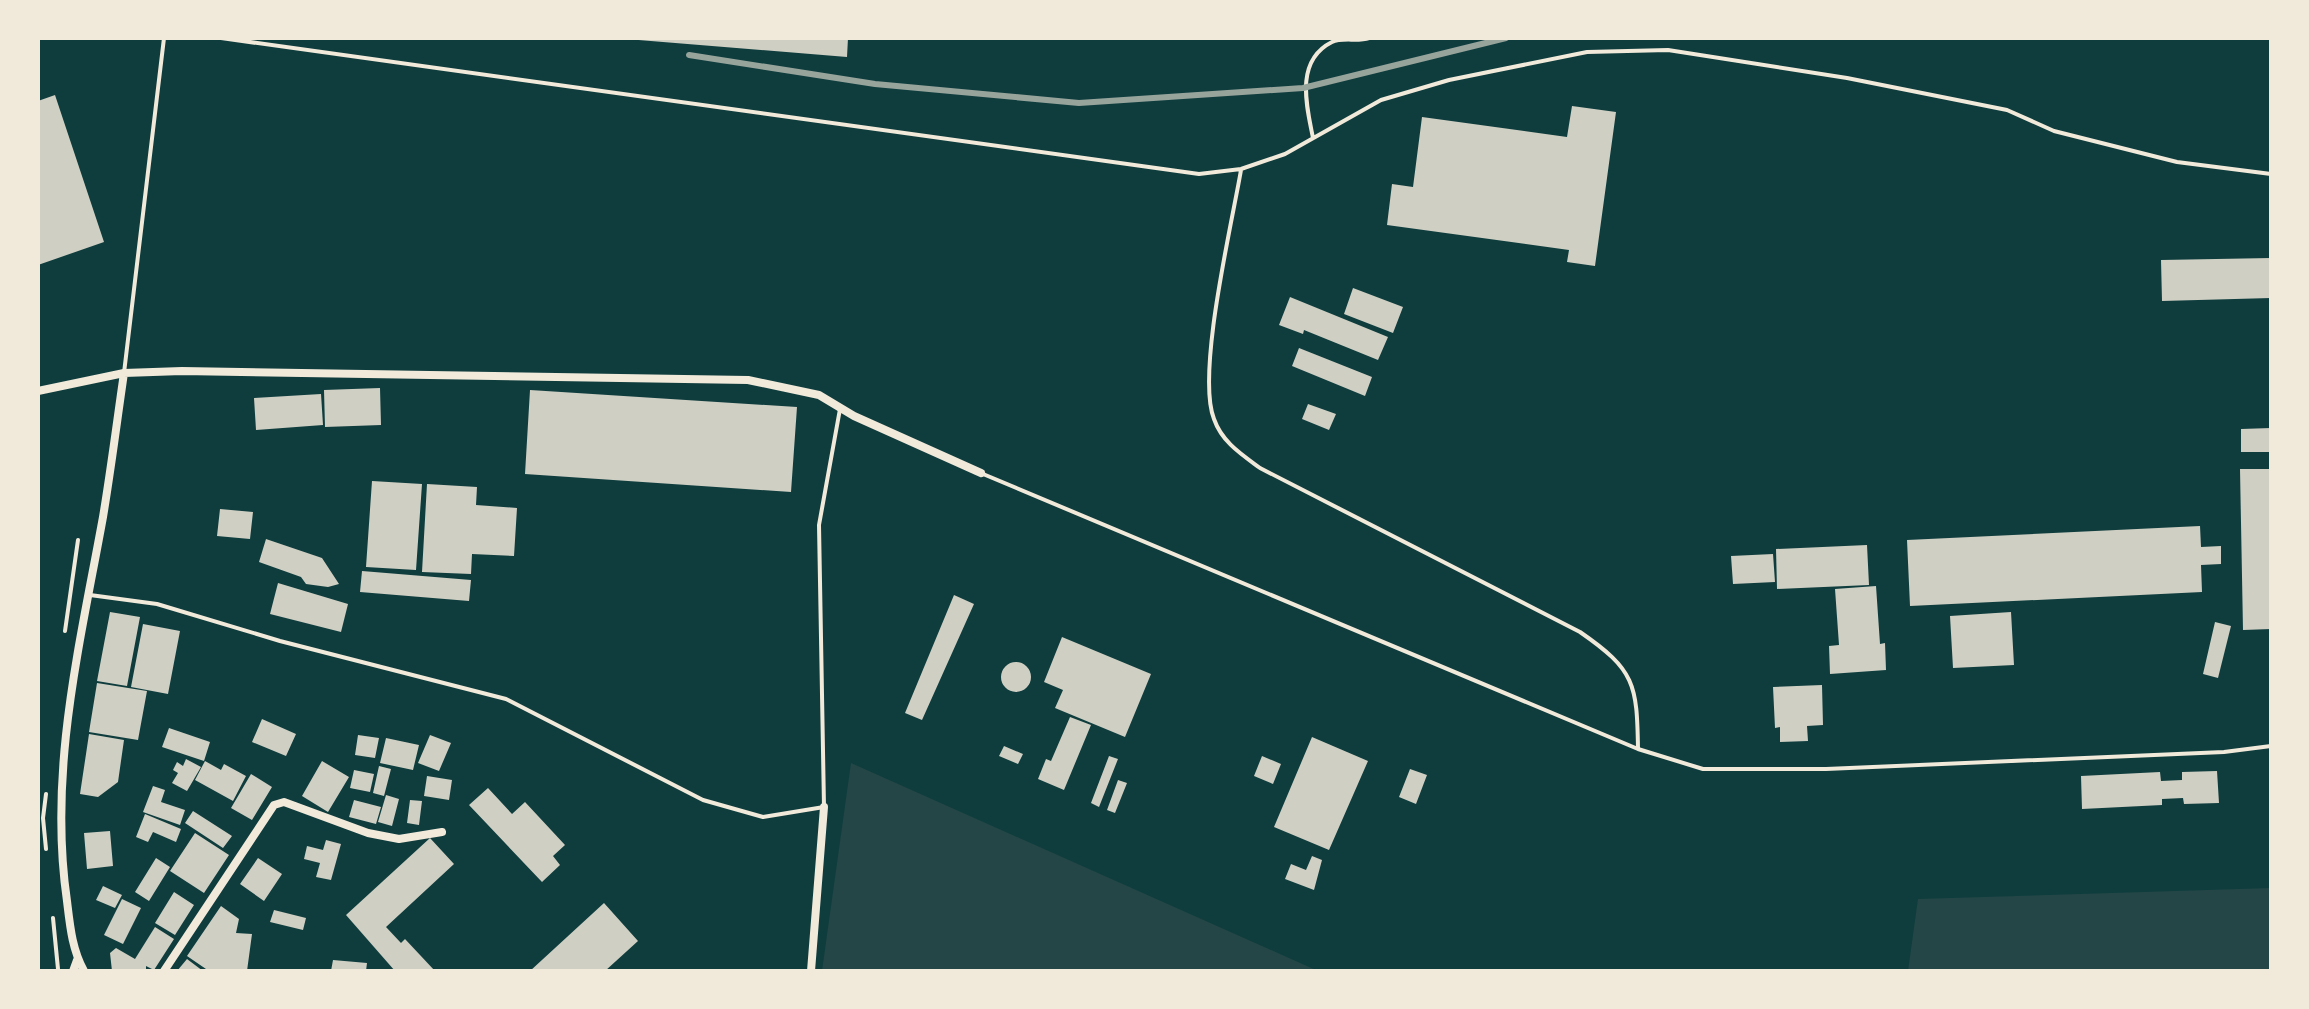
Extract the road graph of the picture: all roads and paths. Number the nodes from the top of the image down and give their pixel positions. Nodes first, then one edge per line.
1 (164, 38) edge
2 (221, 38) edge
3 (1369, 38) edge
4 (1313, 138) junction
5 (1241, 169) junction
6 (2271, 174) edge
7 (124, 373) junction
8 (38, 391) edge
9 (841, 408) junction
10 (981, 473) joint
11 (87, 595) junction
12 (2271, 746) edge
13 (1638, 749) junction
14 (824, 807) junction
15 (442, 832) dead end
16 (77, 960) junction
17 (73, 971) edge
18 (84, 971) edge
19 (164, 971) edge
20 (811, 971) edge

1 - 7 lane
2 - 5 lane
3 - 4 lane
4 - 5 lane
4 - 6 lane
5 - 13 lane
7 - 8 street
7 - 9 street
7 - 11 street
9 - 10 street
9 - 14 lane
10 - 13 lane
11 - 14 lane
11 - 16 street
12 - 13 lane
14 - 20 street
15 - 19 street
16 - 17 street
16 - 18 street

